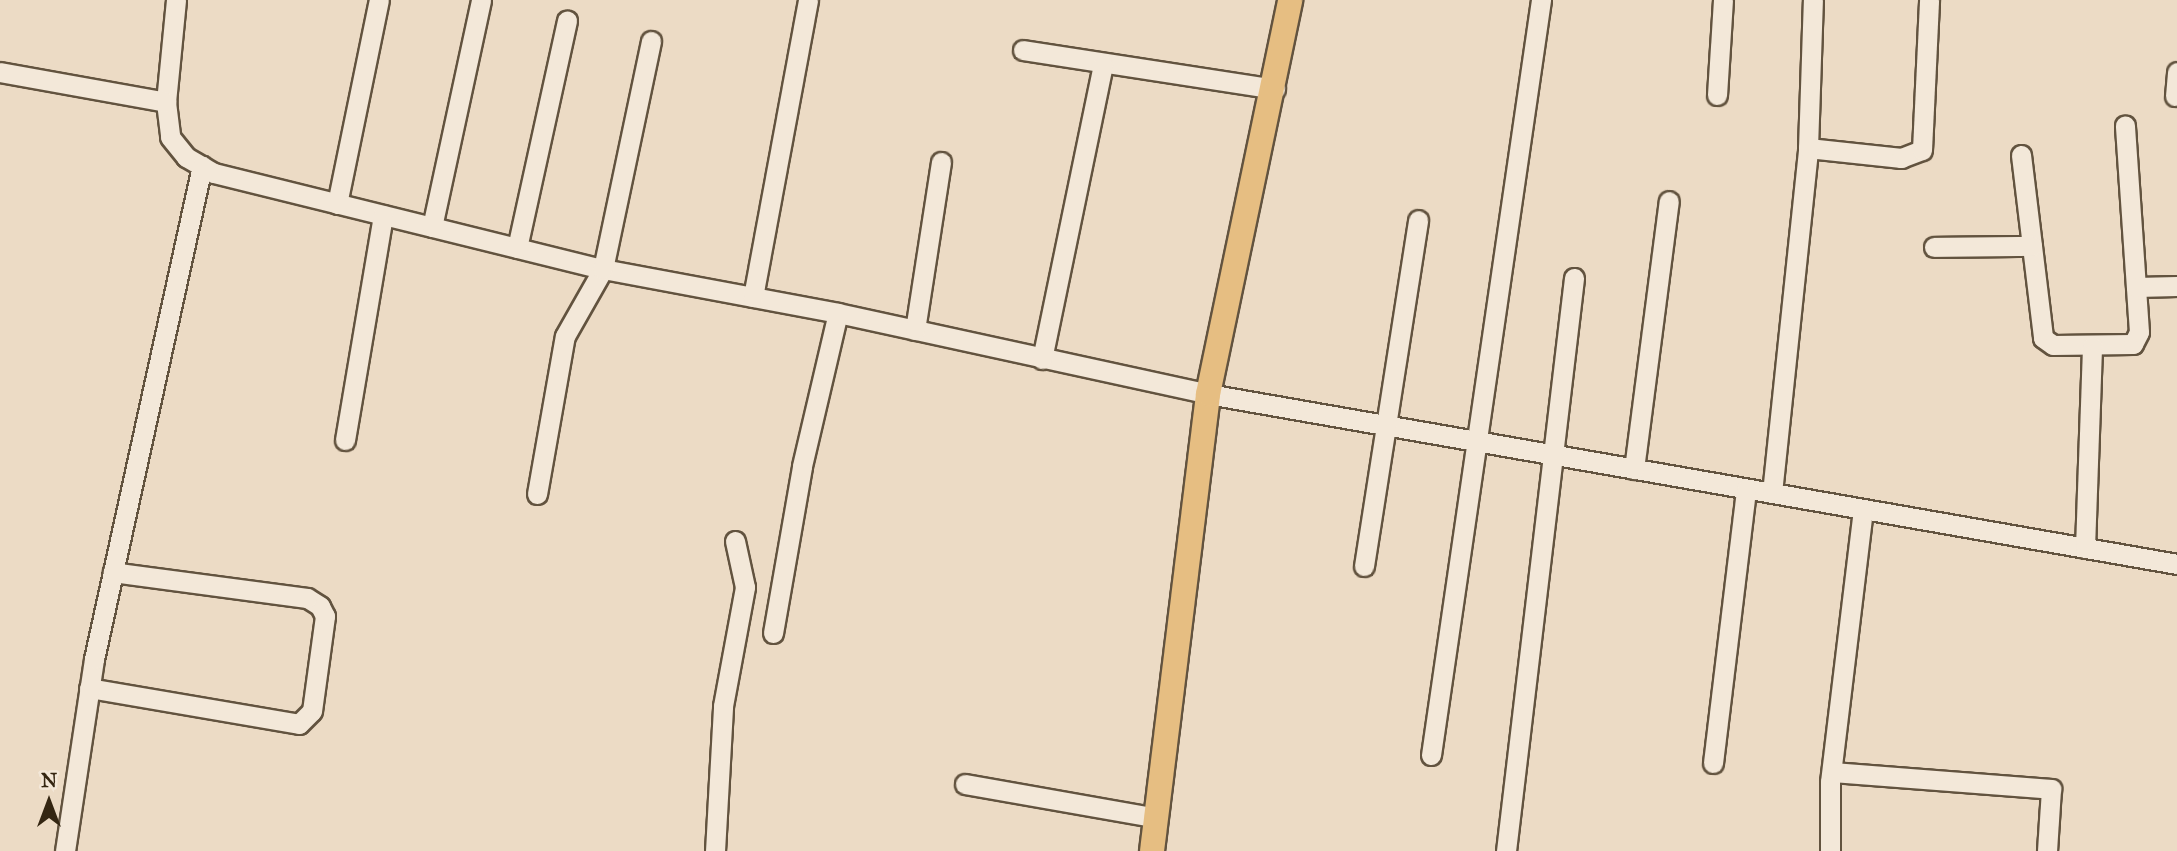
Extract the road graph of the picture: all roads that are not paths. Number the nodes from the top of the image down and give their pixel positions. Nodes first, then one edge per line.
1 (176, 0) edge
2 (379, 0) edge
3 (481, 0) edge
4 (808, 0) edge
5 (1290, 0) edge
6 (1541, 0) edge
7 (1723, 0) edge
8 (1813, 0) edge
9 (1929, 0) edge
10 (568, 20) dead end
11 (651, 41) dead end
12 (1023, 50) dead end
13 (1102, 65) junction
14 (0, 72) edge
15 (2177, 72) edge
16 (1275, 89) junction
17 (1717, 95) dead end
18 (2175, 96) edge
19 (166, 102) junction
20 (2125, 125) dead end
21 (1808, 148) junction
22 (2021, 155) dead end
23 (941, 162) dead end
24 (202, 166) junction
25 (1669, 201) dead end
26 (337, 204) junction
27 (383, 215) junction
28 (1418, 220) dead end
29 (432, 227) junction
30 (2032, 246) junction
31 (1934, 247) dead end
32 (517, 248) junction
33 (603, 269) junction
34 (1574, 278) dead end
35 (2177, 286) edge
36 (2136, 287) junction
37 (753, 297) junction
38 (838, 313) junction
39 (915, 330) junction
40 (2092, 346) junction
41 (1042, 359) junction
42 (1208, 394) junction
43 (1387, 425) junction
44 (345, 440) dead end
45 (1473, 440) junction
46 (1552, 454) junction
47 (1634, 469) junction
48 (1746, 489) junction
49 (1772, 493) junction
50 (537, 494) dead end
51 (1863, 509) junction
52 (735, 541) dead end
53 (2085, 548) junction
54 (2177, 564) edge
55 (1364, 566) dead end
56 (113, 572) junction
57 (773, 633) dead end
58 (89, 688) junction
59 (1431, 755) dead end
60 (1713, 763) dead end
61 (1832, 772) junction
62 (965, 784) dead end
63 (1157, 818) junction
64 (65, 851) edge
65 (715, 851) edge
66 (1152, 851) edge
67 (1506, 851) edge
68 (1829, 851) edge
69 (2047, 851) edge

1 - 19 street
2 - 26 street
3 - 29 street
4 - 37 street
5 - 16 main road
6 - 45 street
7 - 17 street
8 - 21 street
9 - 21 street
10 - 32 street
11 - 33 street
12 - 13 street
13 - 16 street
13 - 41 street
14 - 19 street
15 - 18 street
16 - 42 main road
19 - 24 street
20 - 36 street
21 - 49 street
22 - 30 street
23 - 39 street
24 - 26 street
24 - 56 street
25 - 47 street
26 - 27 street
27 - 29 street
27 - 44 street
28 - 43 street
29 - 32 street
30 - 31 street
30 - 40 street
32 - 33 street
33 - 37 street
33 - 50 street
34 - 46 street
35 - 36 street
36 - 40 street
37 - 38 street
38 - 39 street
38 - 57 street
39 - 41 street
40 - 53 street
41 - 42 street
42 - 43 street
42 - 63 main road
43 - 45 street
43 - 55 street
45 - 46 street
45 - 59 street
46 - 47 street
46 - 67 street
47 - 48 street
48 - 49 street
48 - 60 street
49 - 51 street
51 - 53 street
51 - 61 street
52 - 65 street
53 - 54 street
56 - 58 street
56 - 58 street
58 - 64 street
61 - 68 street
61 - 69 street
62 - 63 street
63 - 66 main road

